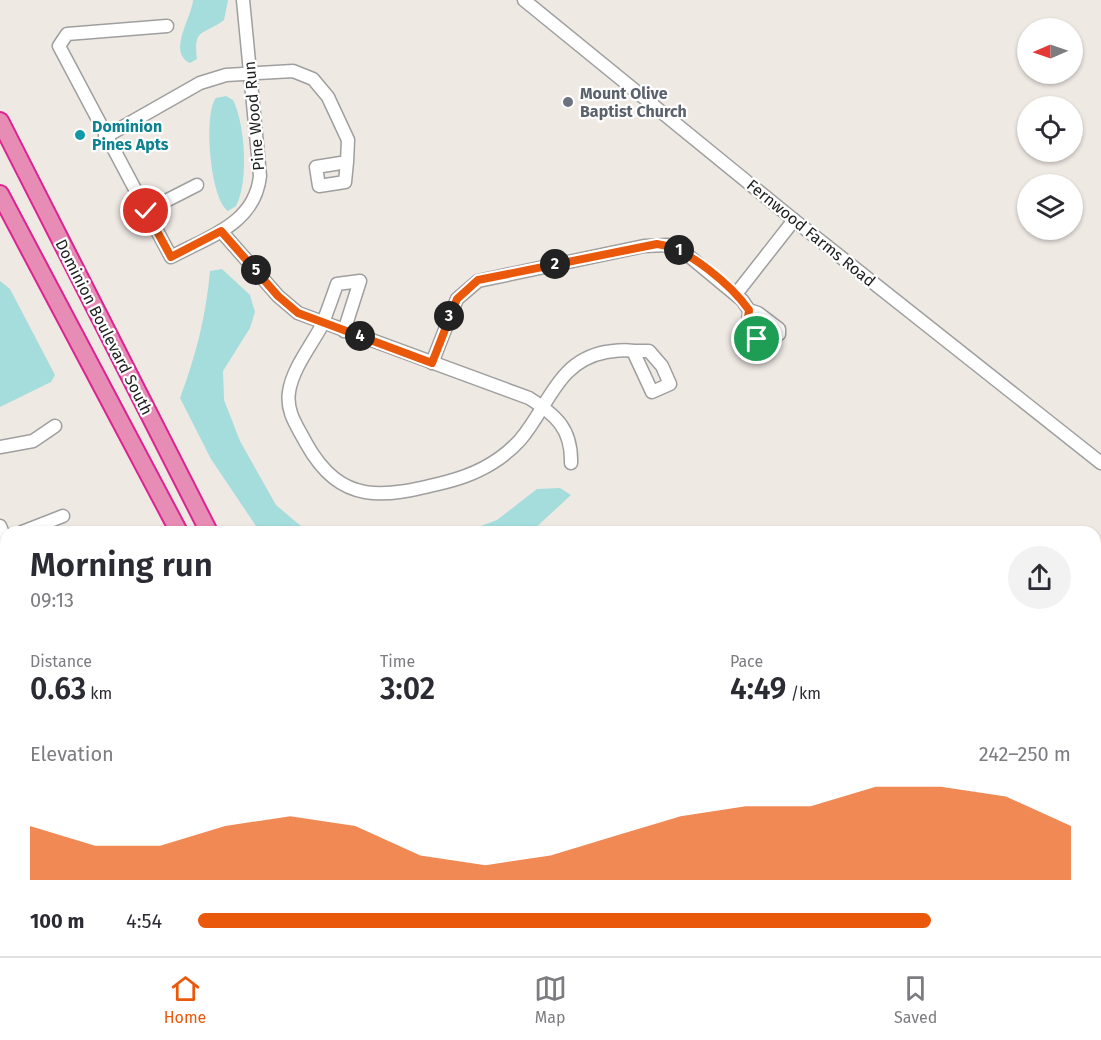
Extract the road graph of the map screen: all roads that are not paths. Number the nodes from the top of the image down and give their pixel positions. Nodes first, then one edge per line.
1 (243, 0) edge
2 (524, 0) edge
3 (166, 26) dead end
4 (250, 73) junction
5 (0, 108) edge
6 (0, 121) edge
7 (105, 137) junction
8 (20, 160) junction
9 (347, 162) dead end
10 (197, 185) dead end
11 (0, 194) edge
12 (0, 202) edge
13 (146, 211) junction
14 (794, 220) junction
15 (221, 231) junction
16 (28, 248) junction
17 (736, 294) junction
18 (749, 310) dead end
19 (322, 324) junction
20 (344, 331) junction
21 (633, 351) dead end
22 (432, 363) junction
23 (543, 407) junction
24 (55, 426) dead end
25 (0, 447) edge
26 (1101, 463) edge
27 (571, 464) dead end
28 (63, 516) dead end
29 (37, 526) edge
30 (176, 526) edge
31 (206, 526) edge

1 - 4 street, Pine Wood Run
2 - 14 street, Fernwood Farms Road
3 - 7 street
4 - 7 street
4 - 9 street
4 - 15 street, Pine Wood Run
5 - 8 highway
6 - 8 highway, Dominion Boulevard South
7 - 13 street
8 - 31 highway, Dominion Boulevard South
10 - 13 street
11 - 16 highway, Dominion Boulevard South
12 - 16 highway
13 - 15 street, Pine Wood Run
14 - 17 street
14 - 26 street, Fernwood Farms Road
15 - 19 street
16 - 30 highway, Dominion Boulevard South
17 - 18 street
17 - 22 street
19 - 20 street
19 - 20 street
19 - 23 street
20 - 22 street
21 - 23 street
22 - 23 street
23 - 27 street
24 - 25 street
28 - 29 street

